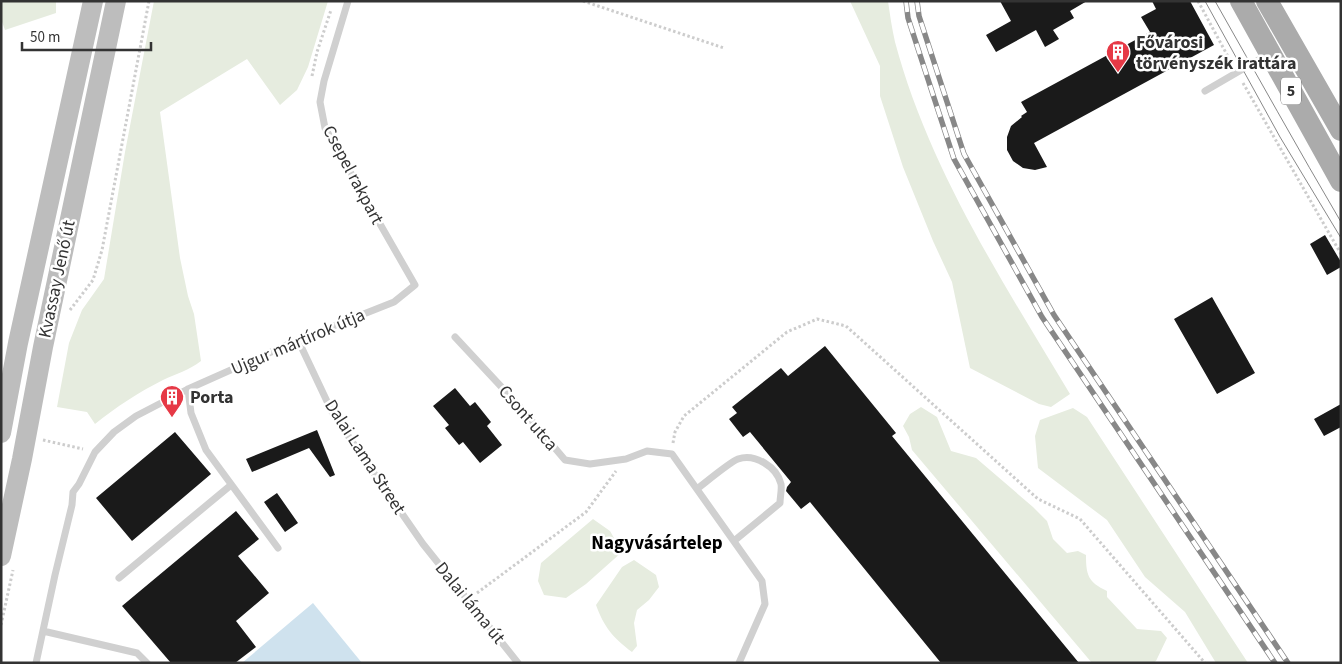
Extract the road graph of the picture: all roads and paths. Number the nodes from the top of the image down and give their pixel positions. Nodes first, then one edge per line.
1 (92, 1) edge
2 (116, 1) edge
3 (149, 1) edge
4 (348, 1) edge
5 (583, 1) edge
6 (1198, 1) edge
7 (1240, 1) edge
8 (1267, 1) edge
9 (724, 48) dead end
10 (1270, 54) junction
11 (1237, 72) junction
12 (1205, 91) dead end
13 (1341, 130) edge
14 (1341, 181) edge
15 (1341, 254) edge
16 (415, 285) joint
17 (66, 316) dead end
18 (455, 337) dead end
19 (298, 340) junction
20 (188, 389) junction
21 (1, 433) edge
22 (42, 440) dead end
23 (95, 452) junction
24 (672, 454) junction
25 (626, 459) junction
26 (231, 486) junction
27 (697, 489) junction
28 (734, 541) junction
29 (278, 548) dead end
30 (8, 561) edge
31 (119, 578) dead end
32 (467, 600) junction
33 (1, 626) edge
34 (43, 631) junction
35 (36, 663) edge
36 (148, 663) edge
37 (518, 663) edge
38 (739, 663) edge
39 (1205, 663) edge

1 - 21 main road, Kvassay Jenő út
2 - 30 main road, Kvassay Jenő út
3 - 17 path
4 - 16 lane, Csepel rakpart
5 - 9 path
6 - 11 path
7 - 10 main road, 5
8 - 13 main road, 5
10 - 11 lane
10 - 14 main road, 5
11 - 12 lane
11 - 15 path
16 - 19 lane, Ujgur mártírok útja
18 - 25 lane, Csont utca
19 - 20 lane, Ujgur mártírok útja
19 - 32 lane, Dalai láma út
20 - 23 lane, Ujgur mártírok útja
20 - 26 lane
22 - 23 path
23 - 34 lane, Ujgur mártírok útja
24 - 25 lane, Csont utca
24 - 27 lane
24 - 39 path
25 - 32 path
26 - 29 lane
26 - 31 lane
27 - 28 lane
27 - 28 lane
28 - 38 lane
30 - 33 path
32 - 37 lane, Dalai láma út
34 - 35 lane, Ujgur mártírok útja
34 - 36 lane

